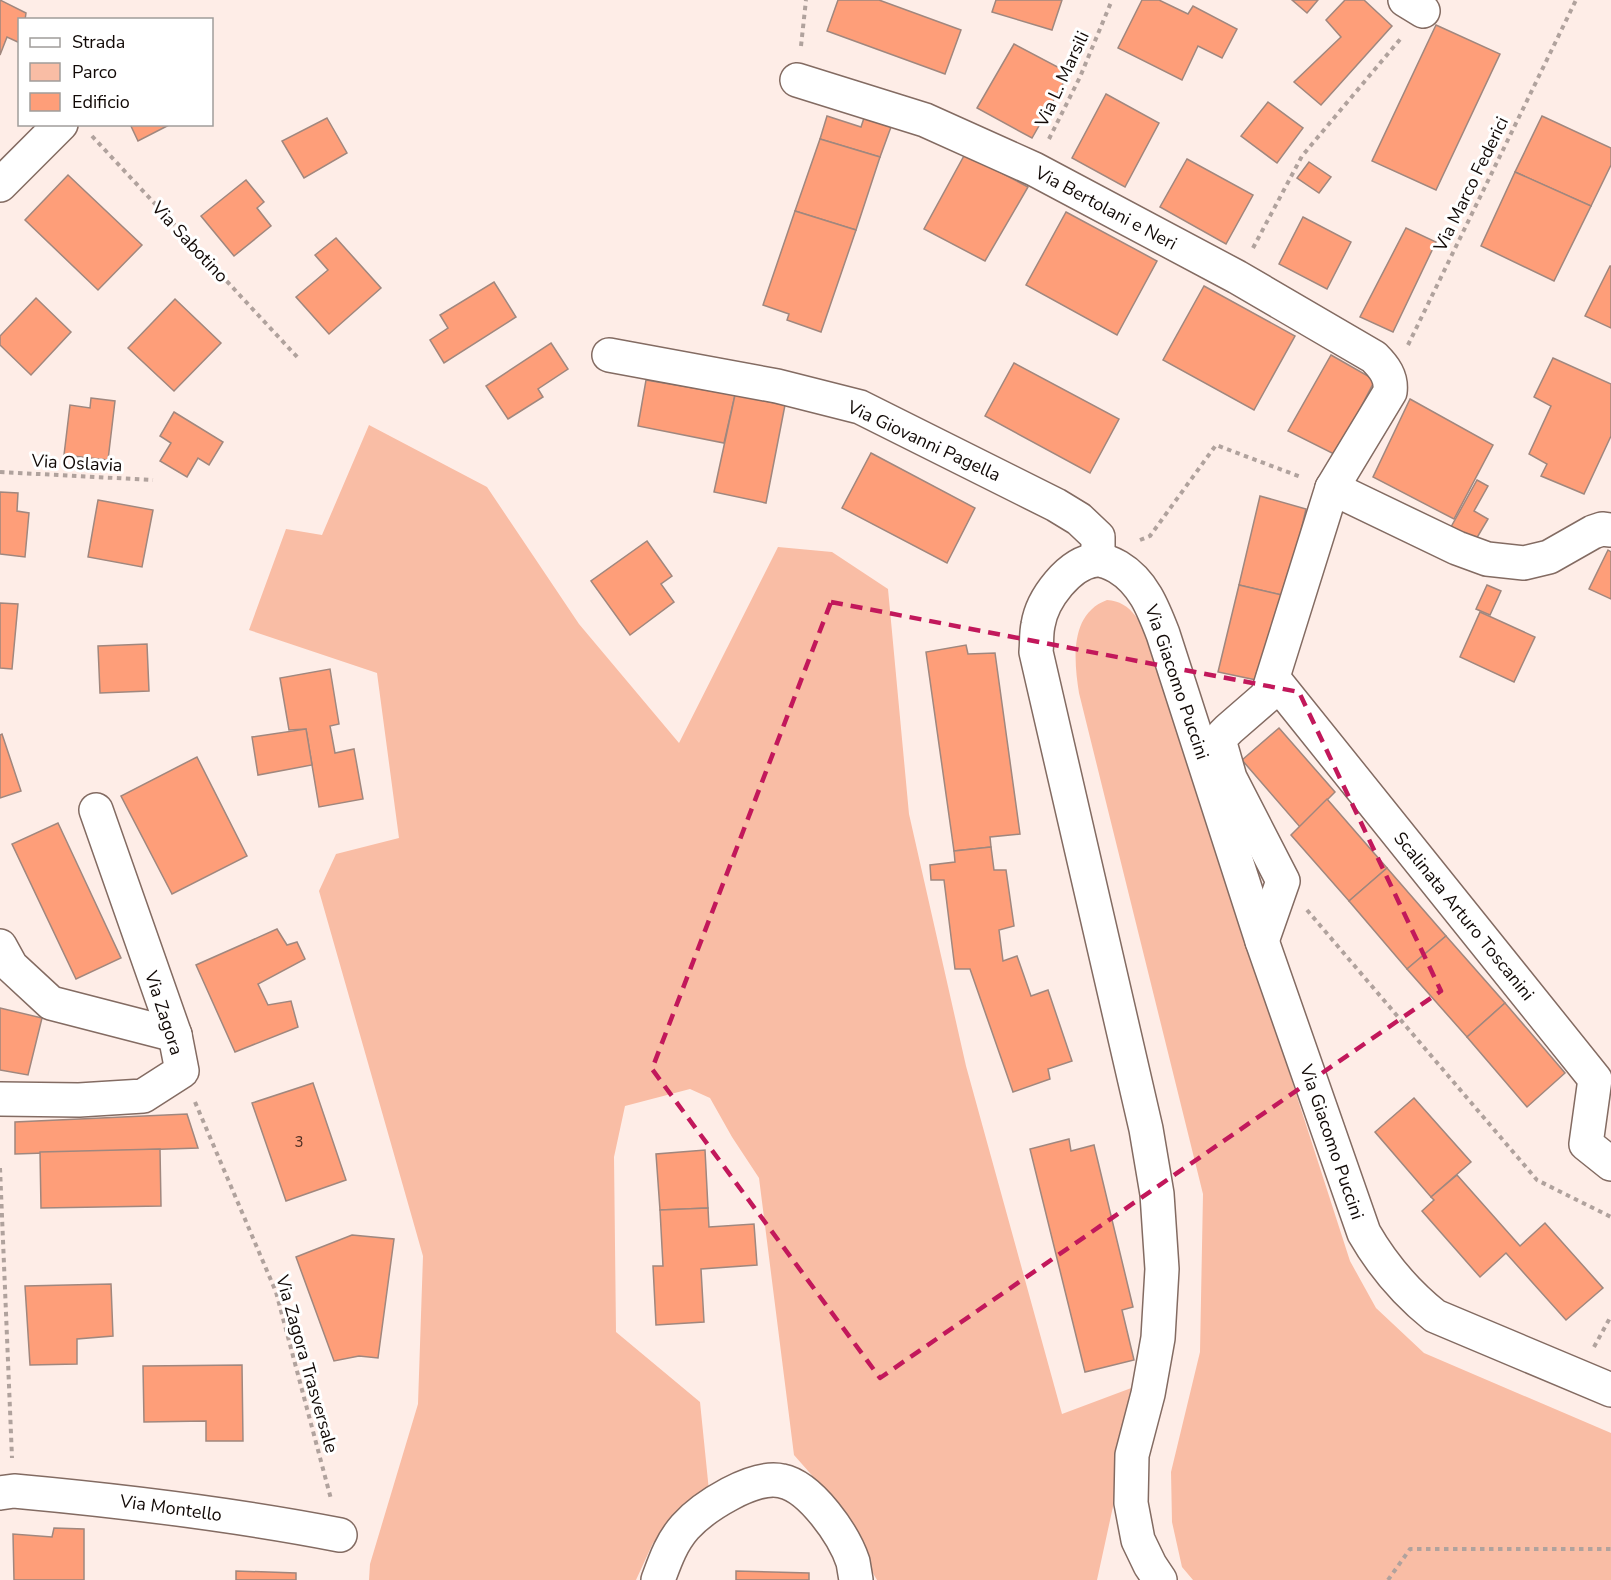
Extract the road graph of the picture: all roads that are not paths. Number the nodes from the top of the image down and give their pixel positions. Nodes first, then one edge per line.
1 (797, 80) road end
2 (75, 129) edge
3 (0, 185) edge
4 (609, 355) dead end
5 (1332, 488) junction
6 (1611, 530) edge
7 (1098, 559) junction
8 (1273, 678) junction
9 (96, 810) dead end
10 (1262, 941) junction
11 (0, 946) edge
12 (175, 1035) junction
13 (0, 1099) edge
14 (1611, 1164) edge
15 (1611, 1390) edge
16 (7, 1492) edge
17 (340, 1535) road end
18 (1151, 1575) edge
19 (658, 1580) edge
20 (856, 1580) edge

1 - 5 street, Via Bertolani e Neri
2 - 3 street
4 - 7 street, Via Giovanni Pagella
5 - 6 street
5 - 8 street
7 - 10 street, Via Giacomo Puccini
7 - 18 street
8 - 10 street
8 - 14 street, Scalinata Arturo Toscanini
9 - 12 street, Via Zagora
10 - 15 street, Via Giacomo Puccini
11 - 12 street
12 - 13 street, Via Zagora
16 - 17 street, Via Montello
19 - 20 street

